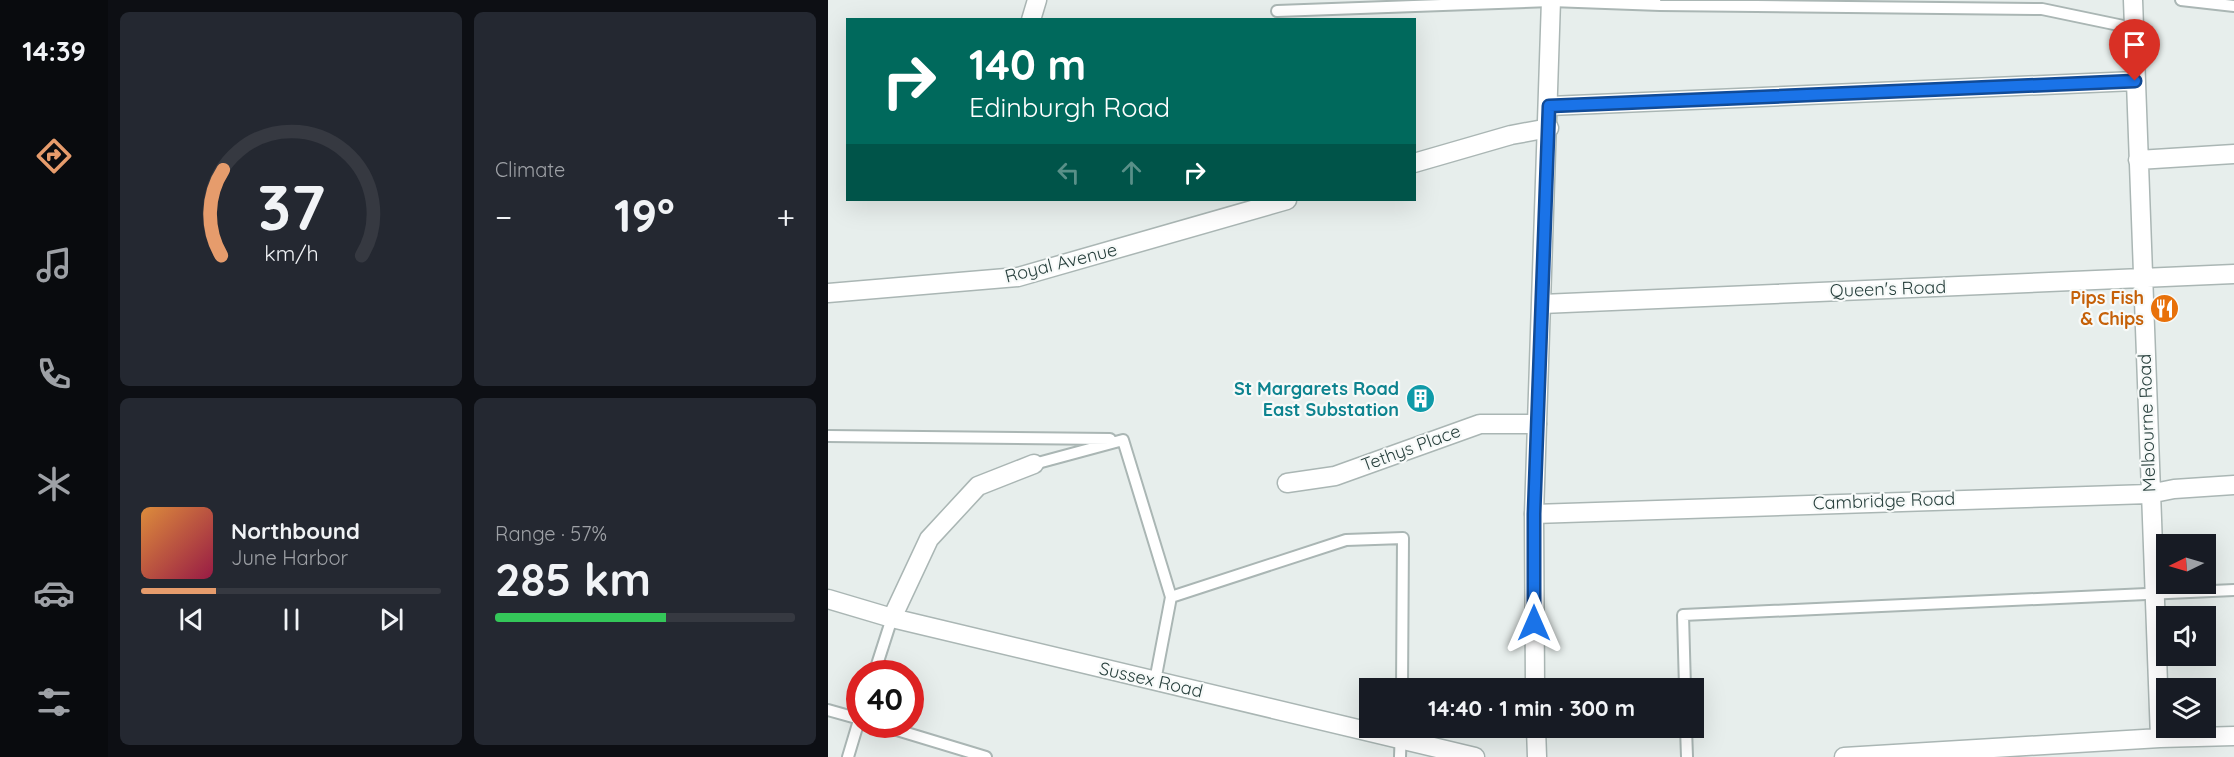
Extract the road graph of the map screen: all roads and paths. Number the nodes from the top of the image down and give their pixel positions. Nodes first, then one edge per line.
1 (1037, 0) edge
2 (1551, 0) edge
3 (2133, 0) edge
4 (2181, 0) edge
5 (2234, 6) edge
6 (1278, 11) dead end
7 (1032, 18) edge
8 (2133, 28) junction
9 (2135, 81) junction
10 (1549, 106) junction
11 (1549, 128) junction
12 (2234, 154) edge
13 (2138, 160) junction
14 (1416, 162) edge
15 (1284, 201) edge
16 (2234, 274) edge
17 (2142, 278) junction
18 (828, 293) edge
19 (1542, 304) junction
20 (1537, 424) junction
21 (828, 436) edge
22 (1123, 440) junction
23 (1034, 464) joint
24 (1287, 483) dead end
25 (2234, 485) edge
26 (2149, 494) junction
27 (1534, 514) junction
28 (2234, 590) edge
29 (2154, 595) junction
30 (1171, 597) junction
31 (828, 599) edge
32 (892, 618) junction
33 (878, 660) edge
34 (1402, 678) edge
35 (1535, 678) edge
36 (1685, 678) edge
37 (2157, 678) edge
38 (1155, 681) junction
39 (828, 710) edge
40 (846, 715) edge
41 (2216, 736) edge
42 (2234, 736) edge
43 (853, 738) edge
44 (923, 738) edge
45 (1536, 738) edge
46 (1686, 738) edge
47 (2160, 738) edge
48 (1401, 741) edge
49 (848, 757) edge
50 (986, 757) edge
51 (1475, 757) edge
52 (1537, 757) edge
53 (1687, 757) edge
54 (1844, 757) edge

1 - 7 street
2 - 6 lane
2 - 8 lane
2 - 10 street
3 - 8 street, Melbourne Road
4 - 5 lane
8 - 9 street, Melbourne Road
9 - 10 street
9 - 13 street, Melbourne Road
10 - 11 street
11 - 14 street
11 - 19 street
12 - 13 street
13 - 17 street, Melbourne Road
15 - 18 street, Royal Avenue
16 - 17 street, Queen's Road
17 - 19 street, Queen's Road
17 - 26 street, Melbourne Road
19 - 20 street
20 - 24 street, Tethys Place
20 - 27 street
21 - 22 lane
22 - 23 lane
22 - 30 lane
23 - 32 street
25 - 26 street, Cambridge Road
26 - 27 street, Cambridge Road
26 - 29 street, Melbourne Road
27 - 35 street
28 - 29 lane
29 - 36 lane
29 - 37 street, Melbourne Road
30 - 34 lane
30 - 38 lane
31 - 32 street, Sussex Road
32 - 33 lane
32 - 38 street, Sussex Road
38 - 48 street, Sussex Road
39 - 40 lane
41 - 42 street
43 - 49 lane
44 - 50 lane
45 - 52 street
46 - 53 lane
47 - 54 street
48 - 51 street, Sussex Road

